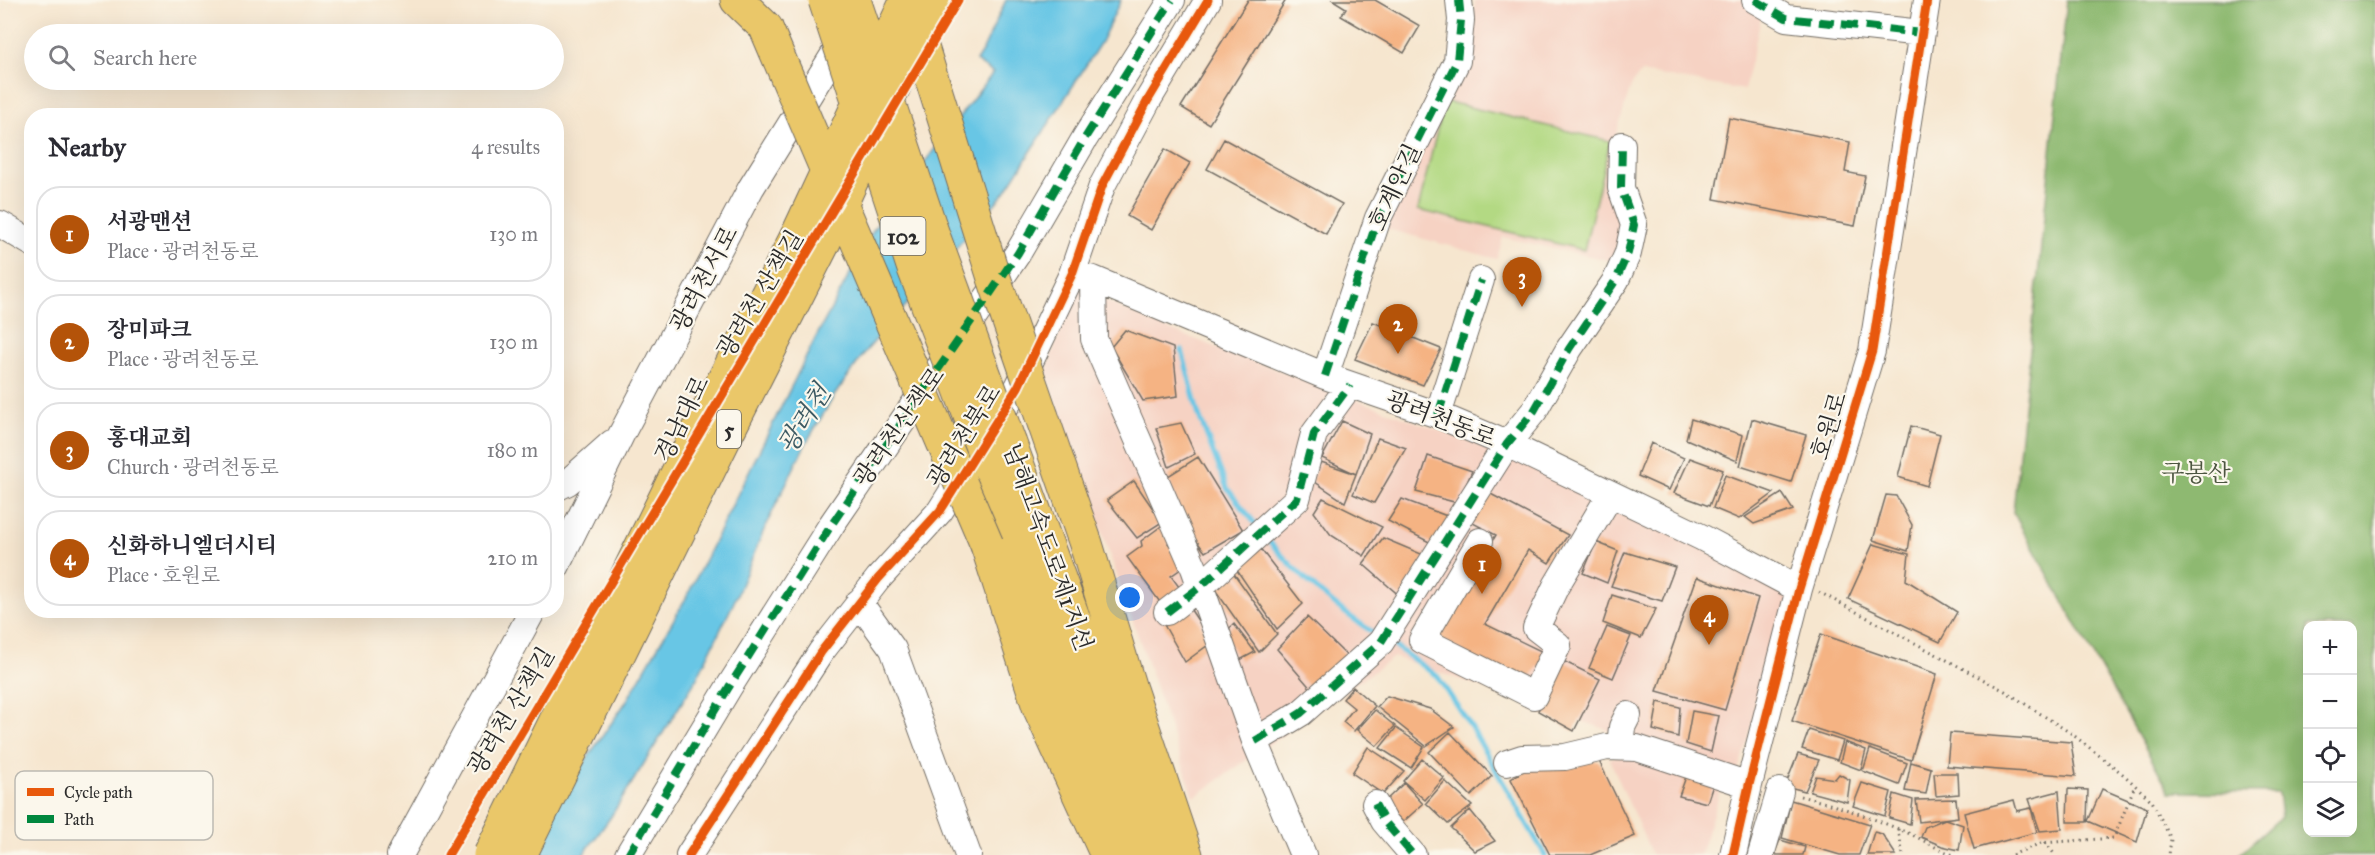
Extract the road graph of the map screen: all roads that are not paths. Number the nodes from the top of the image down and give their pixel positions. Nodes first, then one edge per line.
1 (737, 0) edge
2 (750, 0) edge
3 (825, 0) edge
4 (854, 0) edge
5 (868, 0) edge
6 (907, 0) edge
7 (933, 0) edge
8 (1172, 0) edge
9 (1208, 0) edge
10 (1459, 0) edge
11 (1755, 0) edge
12 (1927, 0) edge
13 (766, 28) junction
14 (1921, 33) junction
15 (1623, 145) dead end
16 (0, 224) edge
17 (24, 238) edge
18 (1082, 277) junction
19 (1481, 280) dead end
20 (1325, 376) junction
21 (1350, 384) junction
22 (1438, 415) junction
23 (621, 435) junction
24 (1507, 444) junction
25 (1000, 456) junction
26 (564, 484) edge
27 (1610, 495) junction
28 (1480, 541) dead end
29 (564, 546) edge
30 (1201, 586) junction
31 (1800, 586) junction
32 (859, 602) junction
33 (1167, 612) dead end
34 (529, 618) edge
35 (1628, 715) dead end
36 (1255, 741) junction
37 (1620, 747) junction
38 (1507, 763) dead end
39 (1749, 785) junction
40 (1780, 791) road end
41 (1375, 804) dead end
42 (400, 855) edge
43 (490, 855) edge
44 (520, 855) edge
45 (628, 855) edge
46 (689, 855) edge
47 (968, 855) edge
48 (1107, 855) edge
49 (1129, 855) edge
50 (1160, 855) edge
51 (1186, 855) edge
52 (1303, 855) edge
53 (1413, 855) edge
54 (1733, 855) edge
55 (1761, 855) edge

1 - 13 highway
2 - 13 highway
3 - 25 highway, 남해고속도로제1지선 / 102, bridge
4 - 25 highway, 남해고속도로제1지선 / 102, bridge
5 - 23 street, 광려천서로
6 - 43 highway, 경남대로 / 5, bridge
6 - 51 highway, bridge
7 - 44 highway, 경남대로 / 5, bridge
8 - 45 street, 광려천산책로
9 - 18 street, 광려천북로
10 - 20 street, 호계안길
11 - 14 street
12 - 14 street, 호원로
13 - 48 highway, bridge
14 - 31 street, 호원로
15 - 24 street
16 - 17 street
18 - 20 street, 광려천동로
18 - 30 street
18 - 32 street, 광려천북로
19 - 22 street
20 - 21 street, 광려천동로
21 - 22 street, 광려천동로
21 - 30 street
22 - 24 street, 광려천동로
23 - 26 street
23 - 29 street, 광려천서로
24 - 27 street, 광려천동로
24 - 36 street
25 - 49 highway, 남해고속도로제1지선 / 102
25 - 50 highway, 남해고속도로제1지선 / 102
27 - 28 street
27 - 31 street, 광려천동로
30 - 33 street
30 - 36 street
31 - 39 street, 호원로
32 - 46 street, 광려천북로
32 - 47 street
34 - 42 street
35 - 37 street
36 - 52 street
37 - 38 street
37 - 39 street
39 - 54 street, 호원로
40 - 55 street
41 - 53 street

